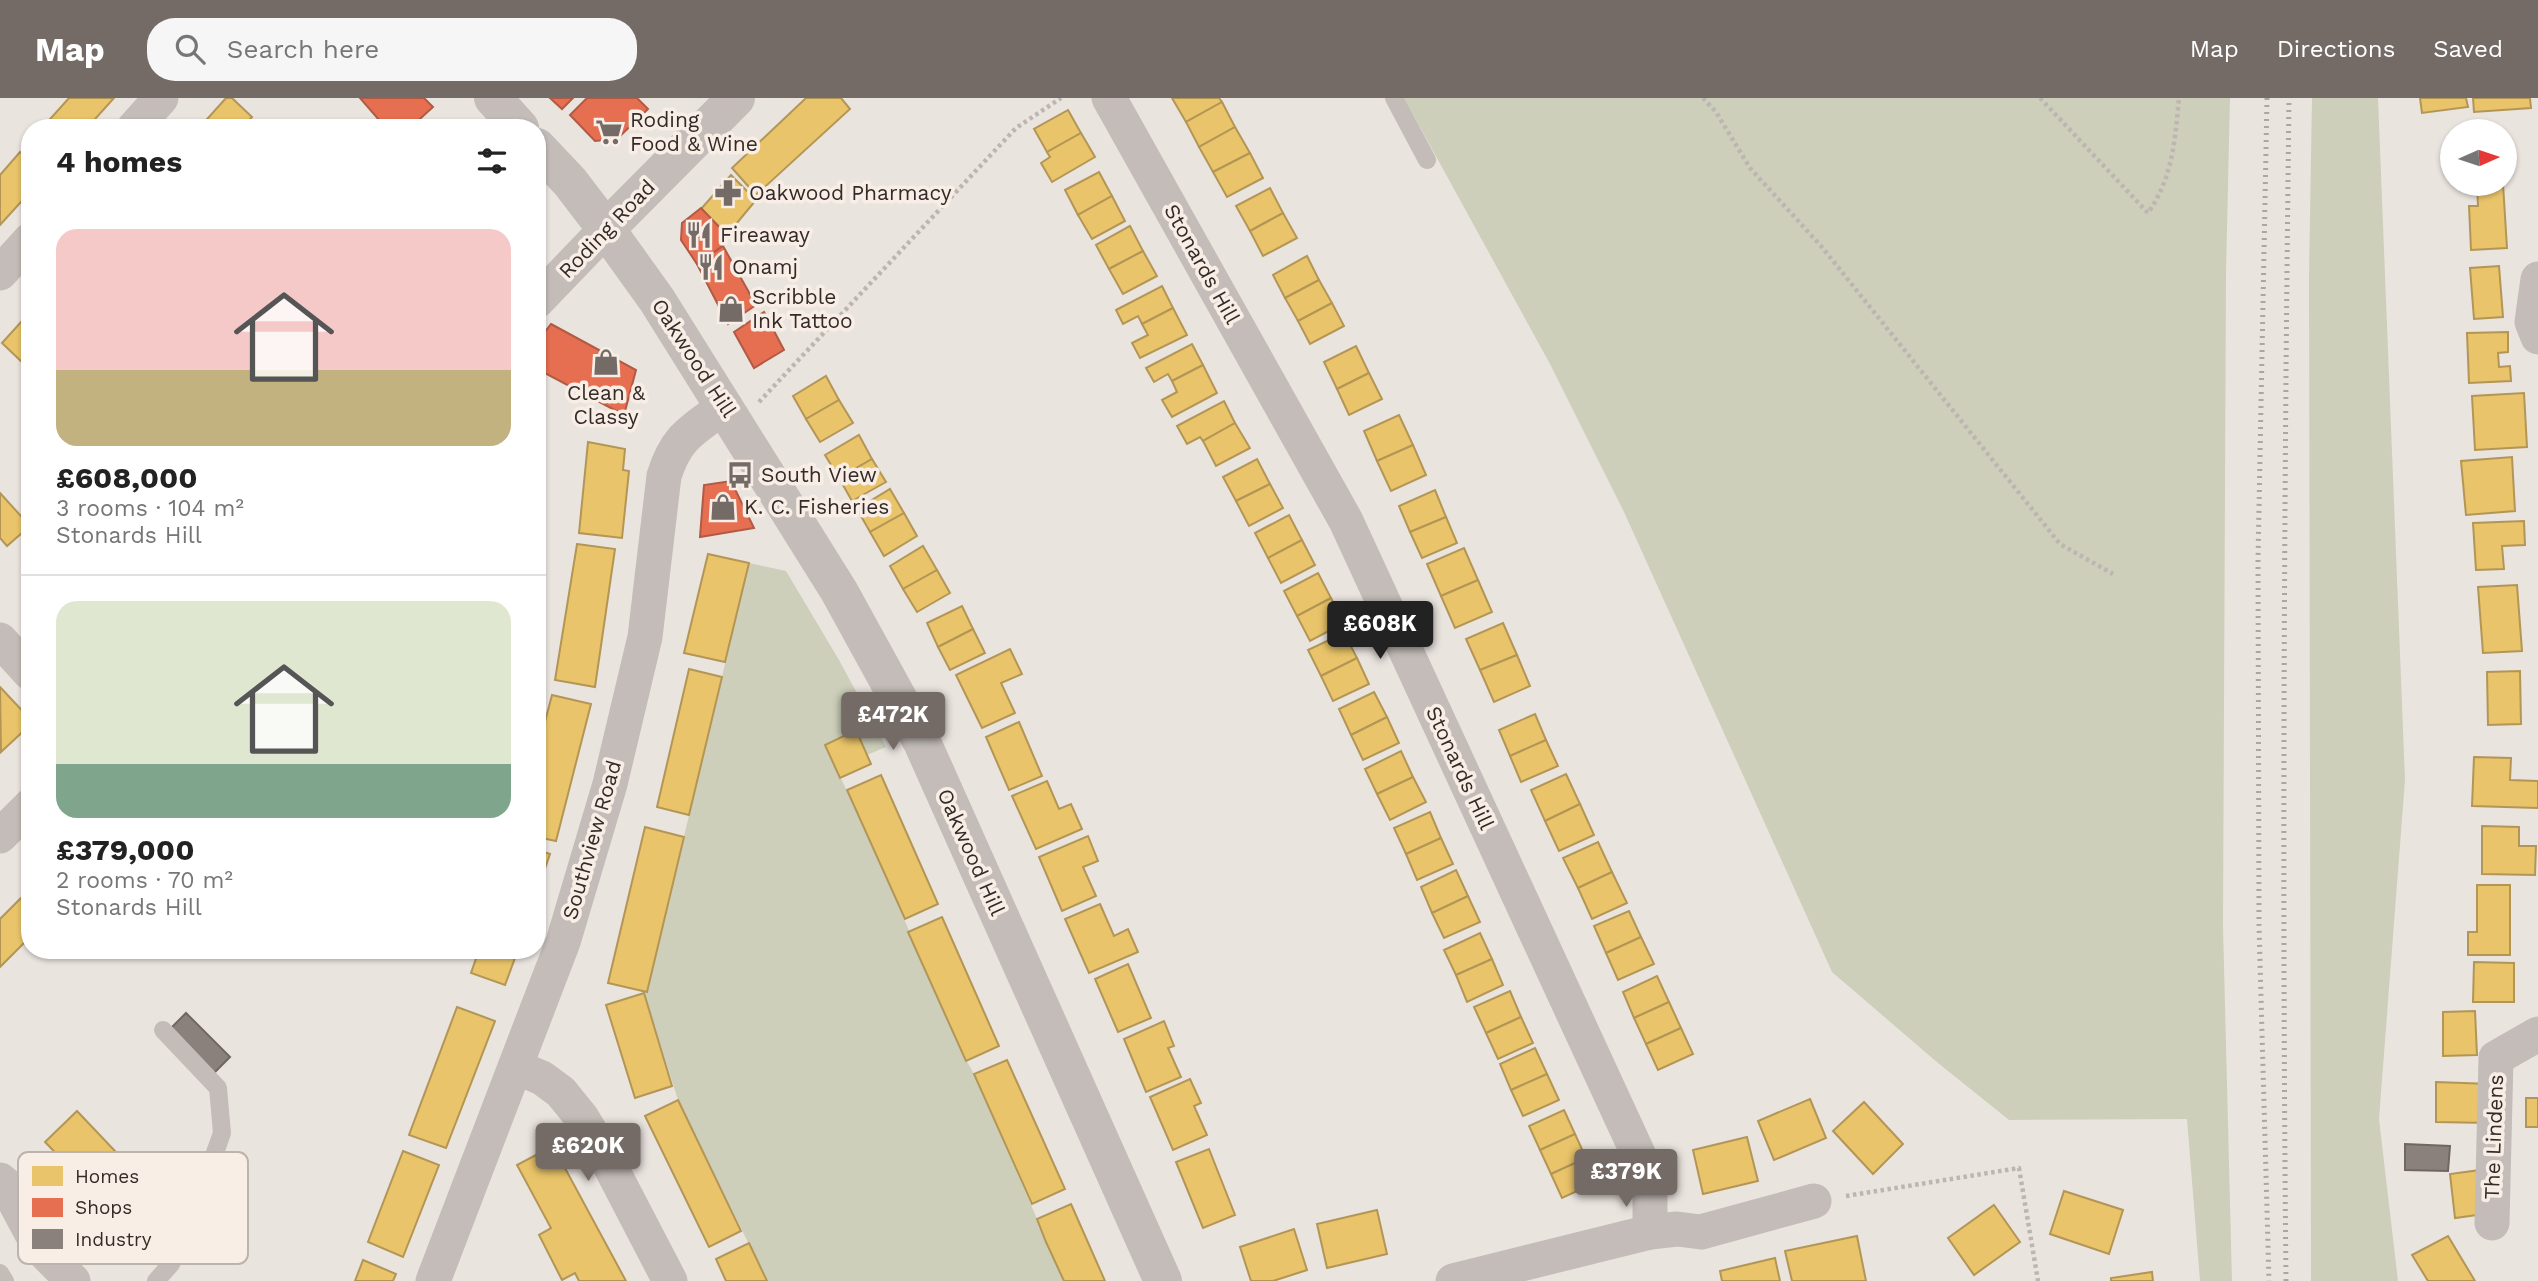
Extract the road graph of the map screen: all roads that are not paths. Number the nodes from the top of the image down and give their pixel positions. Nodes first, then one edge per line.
1 (161, 98) edge
2 (493, 98) edge
3 (736, 98) edge
4 (1109, 98) edge
5 (1394, 98) edge
6 (142, 119) edge
7 (512, 119) edge
8 (546, 156) edge
9 (1427, 160) dead end
10 (606, 229) junction
11 (21, 250) edge
12 (0, 272) edge
13 (2538, 279) edge
14 (546, 292) edge
15 (2538, 337) edge
16 (731, 416) junction
17 (0, 640) edge
18 (21, 663) edge
19 (21, 815) edge
20 (0, 836) edge
21 (163, 1030) dead end
22 (2538, 1034) edge
23 (516, 1068) junction
24 (215, 1152) edge
25 (0, 1180) edge
26 (1814, 1201) road end
27 (18, 1208) edge
28 (2492, 1223) dead end
29 (1650, 1232) junction
30 (56, 1264) edge
31 (172, 1264) edge
32 (0, 1273) edge
33 (5, 1281) edge
34 (73, 1281) edge
35 (156, 1281) edge
36 (433, 1281) edge
37 (670, 1281) edge
38 (1163, 1281) edge
39 (1453, 1281) edge

1 - 6 street
2 - 7 street
3 - 10 street, Roding Road
4 - 29 street, Stonards Hill
5 - 9 lane
8 - 10 street, Oakwood Hill
10 - 14 street, Roding Road
10 - 16 street, Oakwood Hill
11 - 12 street
13 - 15 street
16 - 23 street, Southview Road
16 - 38 street, Oakwood Hill
17 - 18 street
19 - 20 street
21 - 24 lane
22 - 28 street, The Lindens
23 - 36 street, Southview Road
23 - 37 street
25 - 27 street
26 - 29 street
29 - 39 street
30 - 34 street
31 - 35 lane
32 - 33 lane

